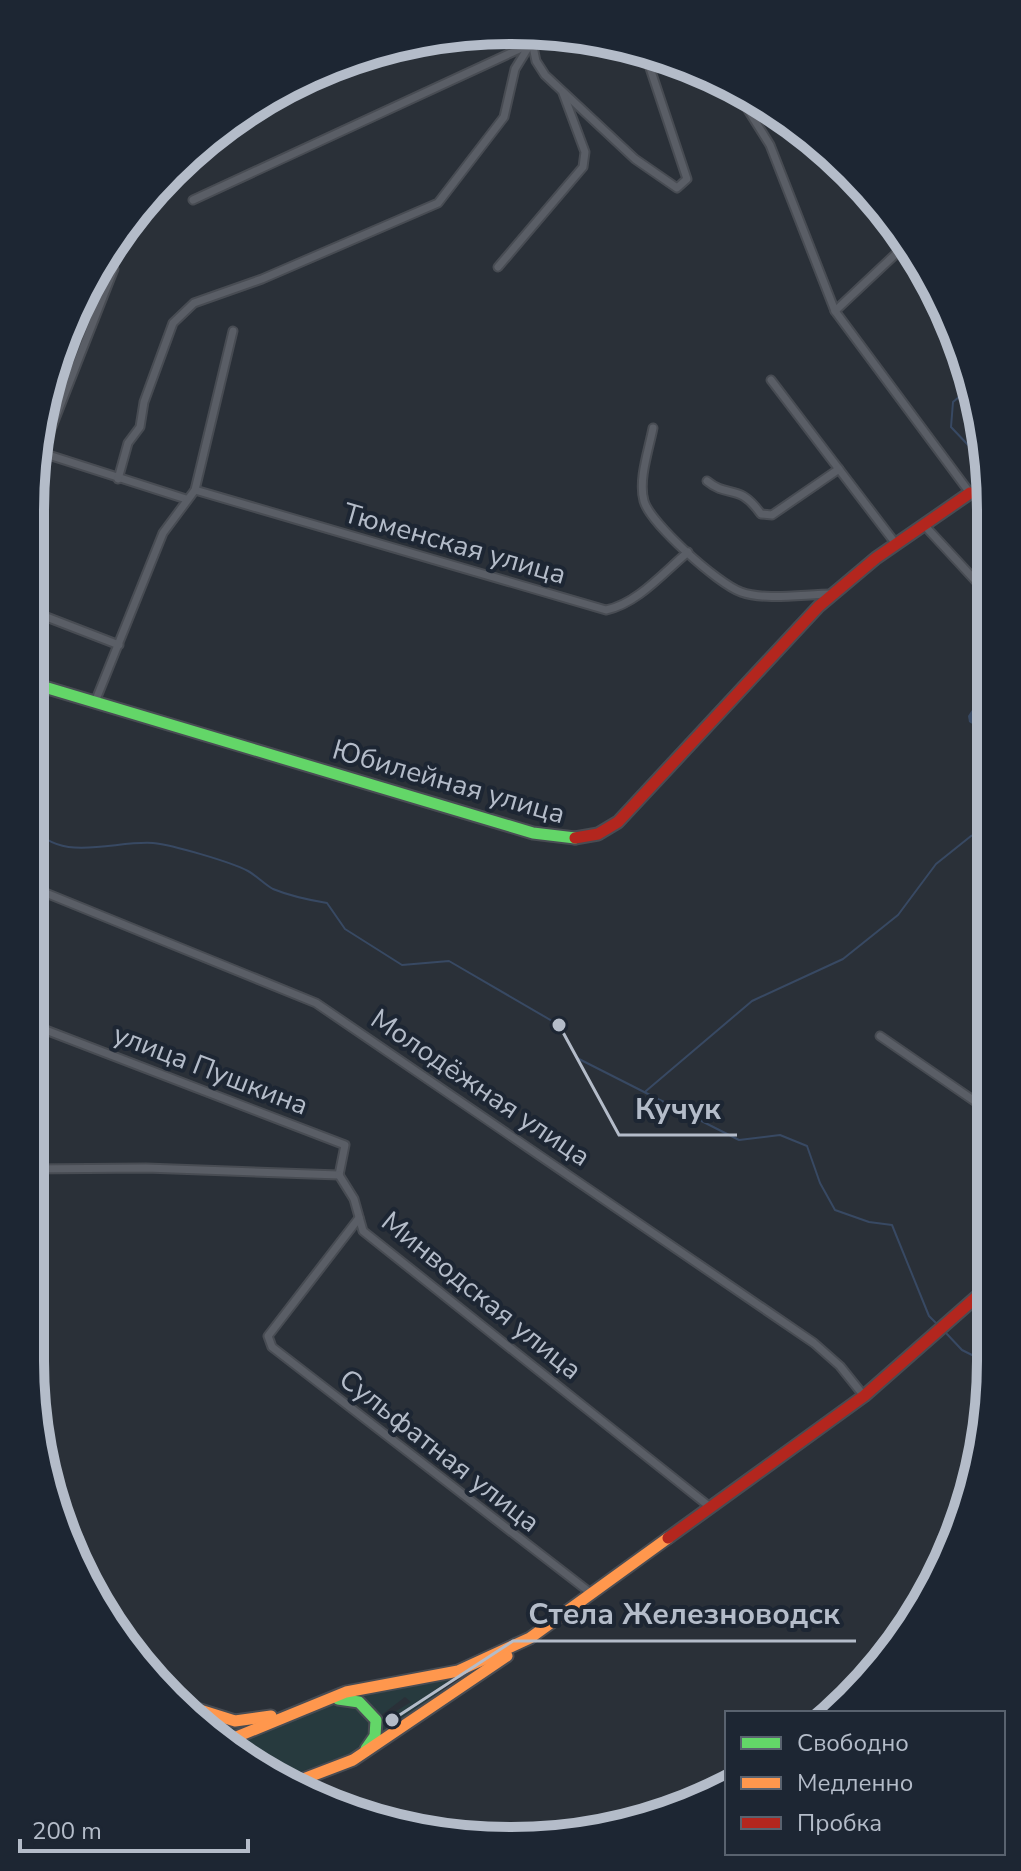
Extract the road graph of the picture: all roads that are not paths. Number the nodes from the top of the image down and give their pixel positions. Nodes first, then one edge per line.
1 (522, 44) edge
2 (528, 45) edge
3 (532, 45) edge
4 (649, 66) edge
5 (562, 91) junction
6 (747, 108) edge
7 (193, 200) dead end
8 (898, 252) edge
9 (498, 267) dead end
10 (114, 269) dead end
11 (835, 311) junction
12 (233, 331) dead end
13 (771, 380) dead end
14 (55, 412) edge
15 (653, 428) dead end
16 (47, 455) edge
17 (839, 469) junction
18 (118, 479) junction
19 (707, 481) dead end
20 (976, 489) edge
21 (195, 490) junction
22 (970, 493) junction
23 (186, 499) junction
24 (924, 525) junction
25 (896, 544) junction
26 (688, 552) junction
27 (977, 582) edge
28 (832, 594) junction
29 (44, 616) edge
30 (119, 645) junction
31 (44, 687) edge
32 (95, 702) junction
33 (44, 892) edge
34 (44, 1029) edge
35 (880, 1036) dead end
36 (977, 1103) edge
37 (44, 1169) edge
38 (339, 1175) junction
39 (359, 1218) junction
40 (977, 1296) edge
41 (864, 1396) junction
42 (710, 1507) junction
43 (592, 1594) junction
44 (530, 1638) junction
45 (326, 1699) junction
46 (205, 1713) edge
47 (236, 1737) edge
48 (353, 1760) junction
49 (304, 1779) edge

1 - 7 street
2 - 18 street
3 - 5 street
4 - 5 street
5 - 9 street
6 - 11 street
8 - 11 street
10 - 14 street
11 - 22 street
12 - 21 street
13 - 17 street
15 - 26 street
16 - 18 street
17 - 19 street
17 - 25 street
18 - 23 street
20 - 22 street
21 - 23 street
21 - 26 street, Тюменская улица
22 - 24 main road, Юбилейная улица
23 - 30 street
24 - 25 main road, Юбилейная улица
24 - 27 street
25 - 28 main road, Юбилейная улица
26 - 28 street
28 - 32 main road, Юбилейная улица
29 - 30 street
30 - 32 street
31 - 32 main road, Юбилейная улица
33 - 41 street, Молодёжная улица
34 - 38 street, улица Пушкина
35 - 36 street
37 - 38 street
38 - 39 street, Минводская улица
39 - 42 street, Минводская улица
39 - 43 street, Сульфатная улица
40 - 41 main road
41 - 42 main road
42 - 43 main road
43 - 44 main road
44 - 45 main road
44 - 48 main road
45 - 46 main road
45 - 47 main road
45 - 48 main road
48 - 49 main road

